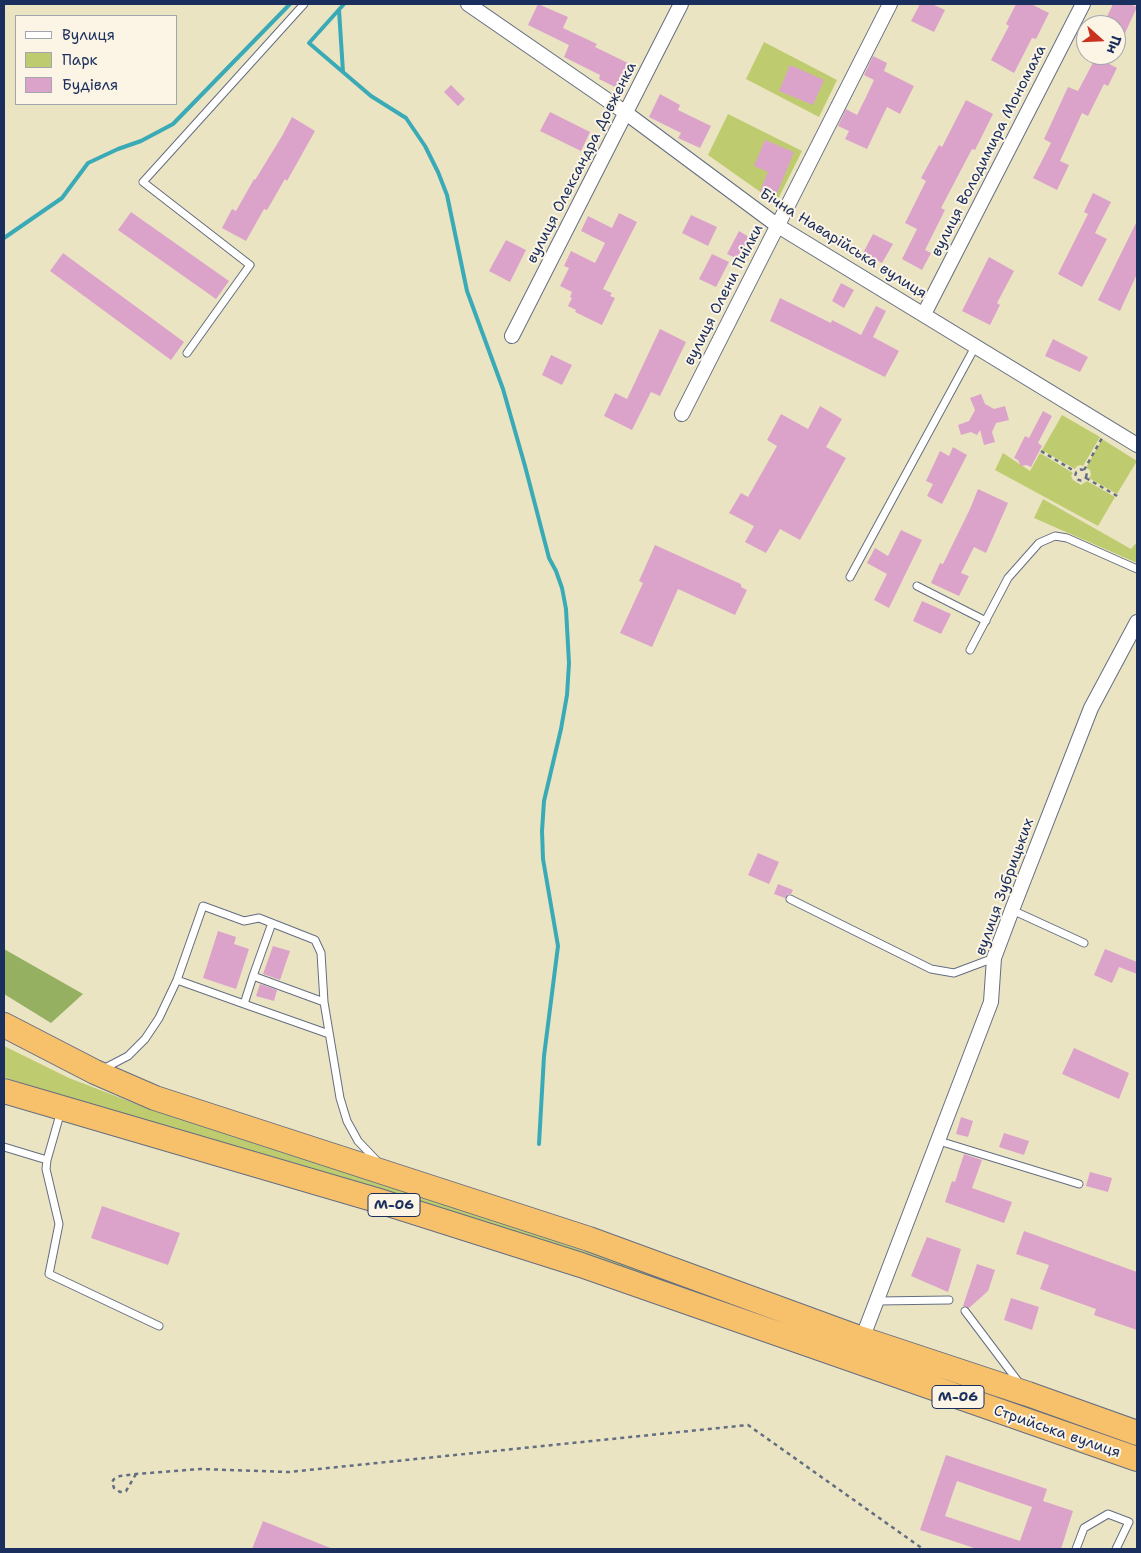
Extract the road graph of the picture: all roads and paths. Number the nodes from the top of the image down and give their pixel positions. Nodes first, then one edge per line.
1 (304, 4) edge
2 (468, 4) edge
3 (681, 4) edge
4 (890, 4) edge
5 (1083, 4) edge
6 (482, 8) edge
7 (626, 112) junction
8 (778, 226) junction
9 (924, 314) junction
10 (512, 336) dead end
11 (975, 347) junction
12 (188, 354) dead end
13 (682, 414) dead end
14 (1108, 427) junction
15 (1137, 445) edge
16 (1041, 451) dead end
17 (1084, 470) junction
18 (1076, 472) junction
19 (1086, 478) junction
20 (1119, 497) dead end
21 (1137, 569) edge
22 (850, 577) dead end
23 (917, 586) dead end
24 (986, 620) junction
25 (1137, 622) edge
26 (970, 650) dead end
27 (790, 899) dead end
28 (1012, 910) junction
29 (272, 923) junction
30 (1084, 942) dead end
31 (994, 958) junction
32 (253, 976) junction
33 (177, 980) junction
34 (324, 1002) junction
35 (244, 1004) junction
36 (4, 1025) edge
37 (329, 1034) junction
38 (96, 1072) junction
39 (4, 1091) edge
40 (61, 1109) junction
41 (939, 1141) junction
42 (4, 1147) edge
43 (47, 1160) junction
44 (387, 1173) junction
45 (1079, 1184) dead end
46 (878, 1300) junction
47 (949, 1300) dead end
48 (965, 1311) dead end
49 (159, 1326) dead end
50 (862, 1339) junction
51 (1028, 1394) junction
52 (1137, 1433) edge
53 (1137, 1459) edge
54 (136, 1474) junction
55 (923, 1549) edge
56 (1076, 1549) edge
57 (1116, 1549) edge

1 - 12 lane
2 - 6 street, Бічна Наварійська вулиця
3 - 7 street, вулиця Олександра Довженка
4 - 8 street, вулиця Олени Пчілки
5 - 9 street, вулиця Володимира Мономаха
6 - 7 street, Бічна Наварійська вулиця
7 - 8 street, Бічна Наварійська вулиця
7 - 10 street, вулиця Олександра Довженка
8 - 9 street, Бічна Наварійська вулиця
8 - 13 street, вулиця Олени Пчілки
9 - 11 street, Бічна Наварійська вулиця
11 - 14 street, Бічна Наварійська вулиця
11 - 22 lane
14 - 15 street, Бічна Наварійська вулиця
14 - 17 path
16 - 18 path
17 - 18 path
17 - 19 path
18 - 19 path
19 - 20 path
21 - 24 lane
23 - 24 lane
24 - 26 lane
25 - 28 street, вулиця Зубрицьких
27 - 31 lane
28 - 30 lane
28 - 31 street, вулиця Зубрицьких
29 - 32 lane
29 - 33 lane
29 - 34 lane
31 - 41 street, вулиця Зубрицьких
32 - 34 lane
32 - 35 lane
33 - 35 lane
33 - 38 lane
34 - 37 lane
35 - 37 lane
36 - 38 highway, М-06
37 - 44 lane
38 - 44 highway, М-06
39 - 40 highway, М-06
40 - 43 lane
40 - 53 highway, Стрийська вулиця / М-06
41 - 45 lane
41 - 46 street, вулиця Зубрицьких
42 - 43 lane
43 - 49 lane
44 - 50 highway, Стрийська вулиця / М-06
46 - 47 lane
46 - 50 street, вулиця Зубрицьких
48 - 51 lane
50 - 51 highway, Стрийська вулиця / М-06
51 - 52 highway, Стрийська вулиця / М-06
54 - 54 path
54 - 55 path
56 - 57 lane

